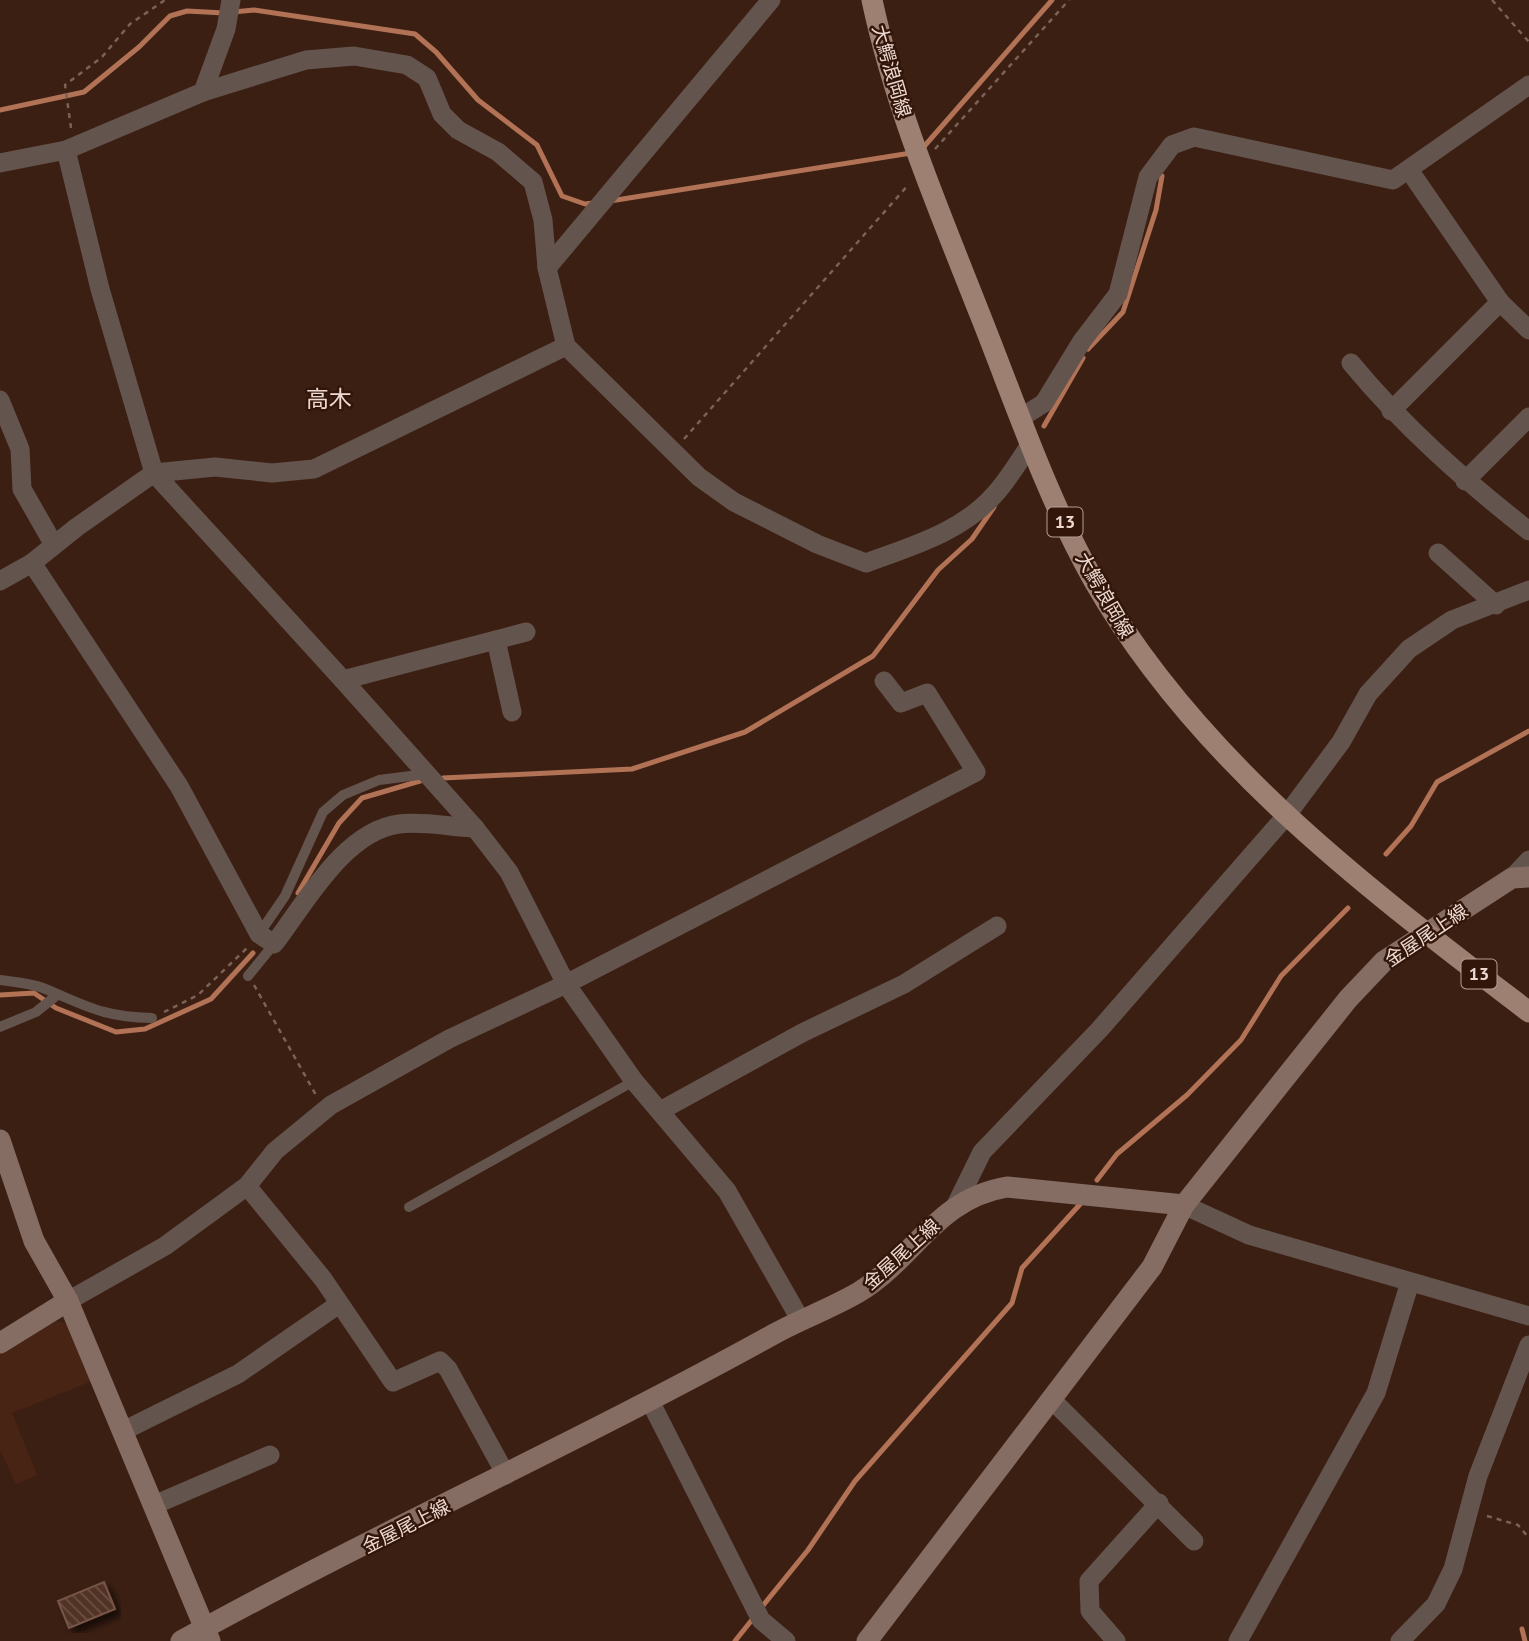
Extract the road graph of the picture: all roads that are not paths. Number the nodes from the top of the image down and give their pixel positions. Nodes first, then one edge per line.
1 (231, 0) edge
2 (771, 0) edge
3 (872, 0) edge
4 (1529, 85) edge
5 (203, 92) junction
6 (69, 148) junction
7 (0, 163) edge
8 (1409, 170) junction
9 (547, 268) junction
10 (1500, 302) junction
11 (1529, 330) edge
12 (566, 346) junction
13 (1351, 363) dead end
14 (0, 400) edge
15 (1391, 411) junction
16 (1021, 417) junction
17 (1529, 417) edge
18 (1030, 445) junction
19 (154, 473) junction
20 (1465, 481) junction
21 (1529, 531) edge
22 (54, 545) junction
23 (1438, 553) dead end
24 (32, 563) junction
25 (0, 581) edge
26 (1529, 590) edge
27 (1496, 605) junction
28 (526, 632) dead end
29 (496, 640) junction
30 (343, 680) junction
31 (884, 681) dead end
32 (512, 712) dead end
33 (426, 774) junction
34 (1286, 816) junction
35 (475, 828) junction
36 (1529, 860) edge
37 (1520, 878) edge
38 (997, 926) dead end
39 (1429, 935) junction
40 (267, 939) junction
41 (248, 976) road end
42 (0, 980) edge
43 (566, 984) junction
44 (57, 995) junction
45 (1529, 1012) edge
46 (152, 1018) road end
47 (0, 1027) edge
48 (634, 1081) junction
49 (660, 1111) junction
50 (0, 1140) edge
51 (247, 1186) junction
52 (956, 1205) junction
53 (1184, 1205) junction
54 (409, 1207) dead end
55 (1410, 1282) junction
56 (68, 1301) junction
57 (339, 1304) junction
58 (1529, 1316) edge
59 (800, 1320) junction
60 (0, 1343) edge
61 (1529, 1345) edge
62 (1051, 1399) junction
63 (651, 1403) junction
64 (123, 1431) junction
65 (270, 1455) dead end
66 (506, 1475) junction
67 (1158, 1503) junction
68 (154, 1505) junction
69 (1194, 1541) dead end
70 (207, 1634) edge
71 (181, 1641) edge
72 (786, 1641) edge
73 (867, 1641) edge
74 (1116, 1641) edge
75 (1238, 1641) edge
76 (1400, 1641) edge

1 - 5 street
2 - 9 street
3 - 16 main road, 大鰐浪岡線 / 13
4 - 8 street
5 - 6 street
5 - 9 street
6 - 7 street
6 - 19 street
8 - 10 street
8 - 16 street
9 - 12 street
10 - 11 street
10 - 15 street
12 - 18 street
12 - 19 street
13 - 15 street
14 - 22 street
15 - 20 street
16 - 18 main road, 大鰐浪岡線 / 13
17 - 20 street
18 - 34 main road, 大鰐浪岡線 / 13
19 - 22 street
19 - 30 street
20 - 21 street
22 - 24 street
23 - 27 street
24 - 25 street
24 - 40 street
26 - 27 street
27 - 34 street
28 - 29 street
29 - 30 street
29 - 32 street
30 - 33 street
31 - 43 street
33 - 35 street
33 - 40 lane
34 - 39 main road, 大鰐浪岡線 / 13
34 - 52 street
35 - 40 street
35 - 43 street
36 - 37 street
37 - 39 main road, 金屋尾上線
38 - 49 street
39 - 45 main road, 大鰐浪岡線 / 13
39 - 53 main road, 金屋尾上線
40 - 41 lane
42 - 44 lane
43 - 48 street
43 - 51 street
44 - 46 lane
44 - 47 lane
48 - 49 street
48 - 54 lane
49 - 59 street
50 - 56 main road
51 - 56 street
51 - 57 street
52 - 53 main road, 金屋尾上線
52 - 59 main road, 金屋尾上線
53 - 55 street
53 - 62 main road
55 - 58 street
55 - 75 street
56 - 60 main road
56 - 64 main road
57 - 64 street
57 - 66 street
59 - 63 main road, 金屋尾上線
61 - 76 street
62 - 67 street
62 - 73 main road
63 - 66 main road, 金屋尾上線
63 - 72 street
64 - 68 main road
65 - 68 street
66 - 70 main road, 金屋尾上線
67 - 69 street
67 - 74 street
68 - 70 main road
70 - 71 main road, 金屋尾上線

